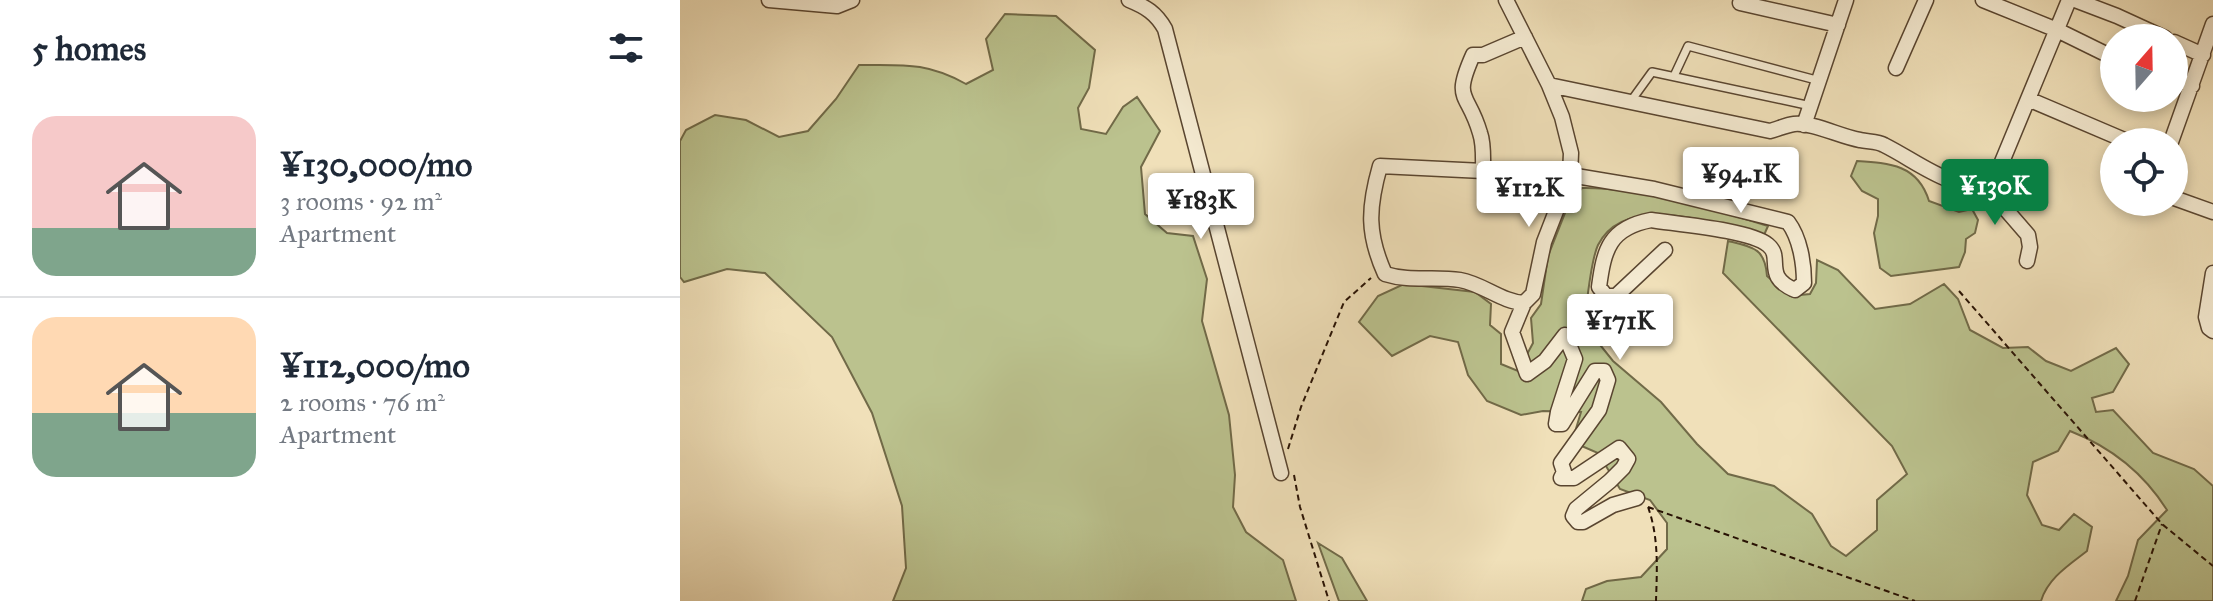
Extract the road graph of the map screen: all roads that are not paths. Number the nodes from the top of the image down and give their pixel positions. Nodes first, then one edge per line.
1 (769, 0) edge
2 (852, 0) edge
3 (1129, 0) edge
4 (1506, 0) edge
5 (1846, 0) edge
6 (1926, 0) edge
7 (1983, 0) edge
8 (2072, 0) edge
9 (1740, 3) dead end
10 (2008, 4) edge
11 (2134, 24) edge
12 (2213, 24) edge
13 (1838, 25) junction
14 (2057, 30) junction
15 (1525, 37) junction
16 (2100, 51) edge
17 (2188, 51) edge
18 (2205, 63) edge
19 (1896, 68) dead end
20 (1674, 76) junction
21 (1820, 81) junction
22 (2188, 84) edge
23 (1549, 85) junction
24 (2192, 86) junction
25 (2028, 99) junction
26 (1629, 103) junction
27 (1811, 106) junction
28 (1804, 125) junction
29 (2176, 128) edge
30 (2100, 130) edge
31 (1570, 175) junction
32 (1992, 186) junction
33 (2188, 203) edge
34 (2213, 212) edge
35 (1665, 250) dead end
36 (2027, 261) dead end
37 (2213, 273) edge
38 (1524, 303) junction
39 (2213, 331) edge
40 (1281, 473) road end
41 (1638, 502) road end

1 - 2 street
3 - 40 street
4 - 15 street
5 - 13 street
6 - 19 street
7 - 10 street
8 - 11 street
8 - 14 street
9 - 13 street
10 - 14 street
12 - 18 street
13 - 21 street
14 - 16 street
14 - 25 street
15 - 23 street
15 - 38 street
17 - 18 street
18 - 24 street
20 - 21 lane
20 - 26 lane
20 - 27 lane
21 - 27 street
22 - 24 street
23 - 26 street
23 - 31 street
24 - 29 street
25 - 30 street
25 - 32 street
26 - 28 street
27 - 28 street
28 - 32 street
31 - 35 street
31 - 38 street
32 - 36 street
33 - 34 street
37 - 39 street
38 - 41 street

